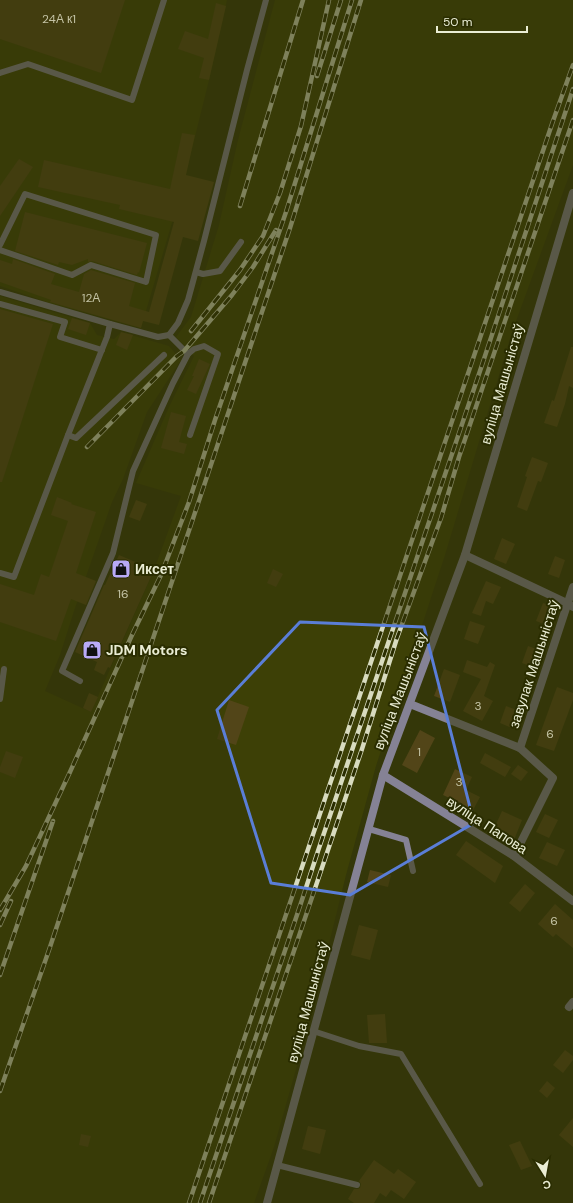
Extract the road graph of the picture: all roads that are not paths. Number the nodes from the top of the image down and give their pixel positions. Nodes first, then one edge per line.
1 (164, 0) edge
2 (266, 0) edge
3 (0, 73) edge
4 (573, 193) edge
5 (570, 209) edge
6 (241, 242) dead end
7 (0, 245) edge
8 (0, 250) edge
9 (196, 272) junction
10 (0, 292) edge
11 (0, 304) edge
12 (110, 324) junction
13 (169, 335) junction
14 (102, 350) junction
15 (188, 354) junction
16 (164, 355) dead end
17 (190, 434) dead end
18 (68, 435) junction
19 (465, 555) junction
20 (0, 573) edge
21 (573, 587) edge
22 (570, 605) edge
23 (4, 669) dead end
24 (80, 681) dead end
25 (0, 698) edge
26 (410, 704) junction
27 (520, 748) junction
28 (383, 775) junction
29 (369, 829) junction
30 (514, 856) junction
31 (414, 871) dead end
32 (573, 901) edge
33 (313, 1031) junction
34 (277, 1165) junction
35 (480, 1184) dead end
36 (357, 1185) dead end
37 (267, 1203) edge

1 - 3 lane
2 - 9 lane
4 - 5 street, вуліца Машыністаў
5 - 19 street, вуліца Машыністаў
6 - 9 lane
7 - 8 lane
9 - 13 lane
10 - 12 lane
11 - 14 lane
12 - 13 lane
12 - 14 lane
13 - 15 lane
14 - 18 lane
15 - 17 lane
15 - 24 lane
16 - 18 lane
18 - 20 lane
19 - 22 street
19 - 26 street, вуліца Машыністаў
21 - 22 street, завулак Машыністаў
22 - 27 street, завулак Машыністаў
23 - 25 lane
26 - 27 street, завулак Машыністаў
26 - 28 street, вуліца Машыністаў
27 - 30 street, завулак Машыністаў
28 - 29 street, вуліца Машыністаў
28 - 30 street, вуліца Папова
29 - 31 lane
29 - 33 street, вуліца Машыністаў
30 - 32 street, вуліца Папова
33 - 34 street, вуліца Машыністаў
33 - 35 lane
34 - 36 lane
34 - 37 street, вуліца Машыністаў

